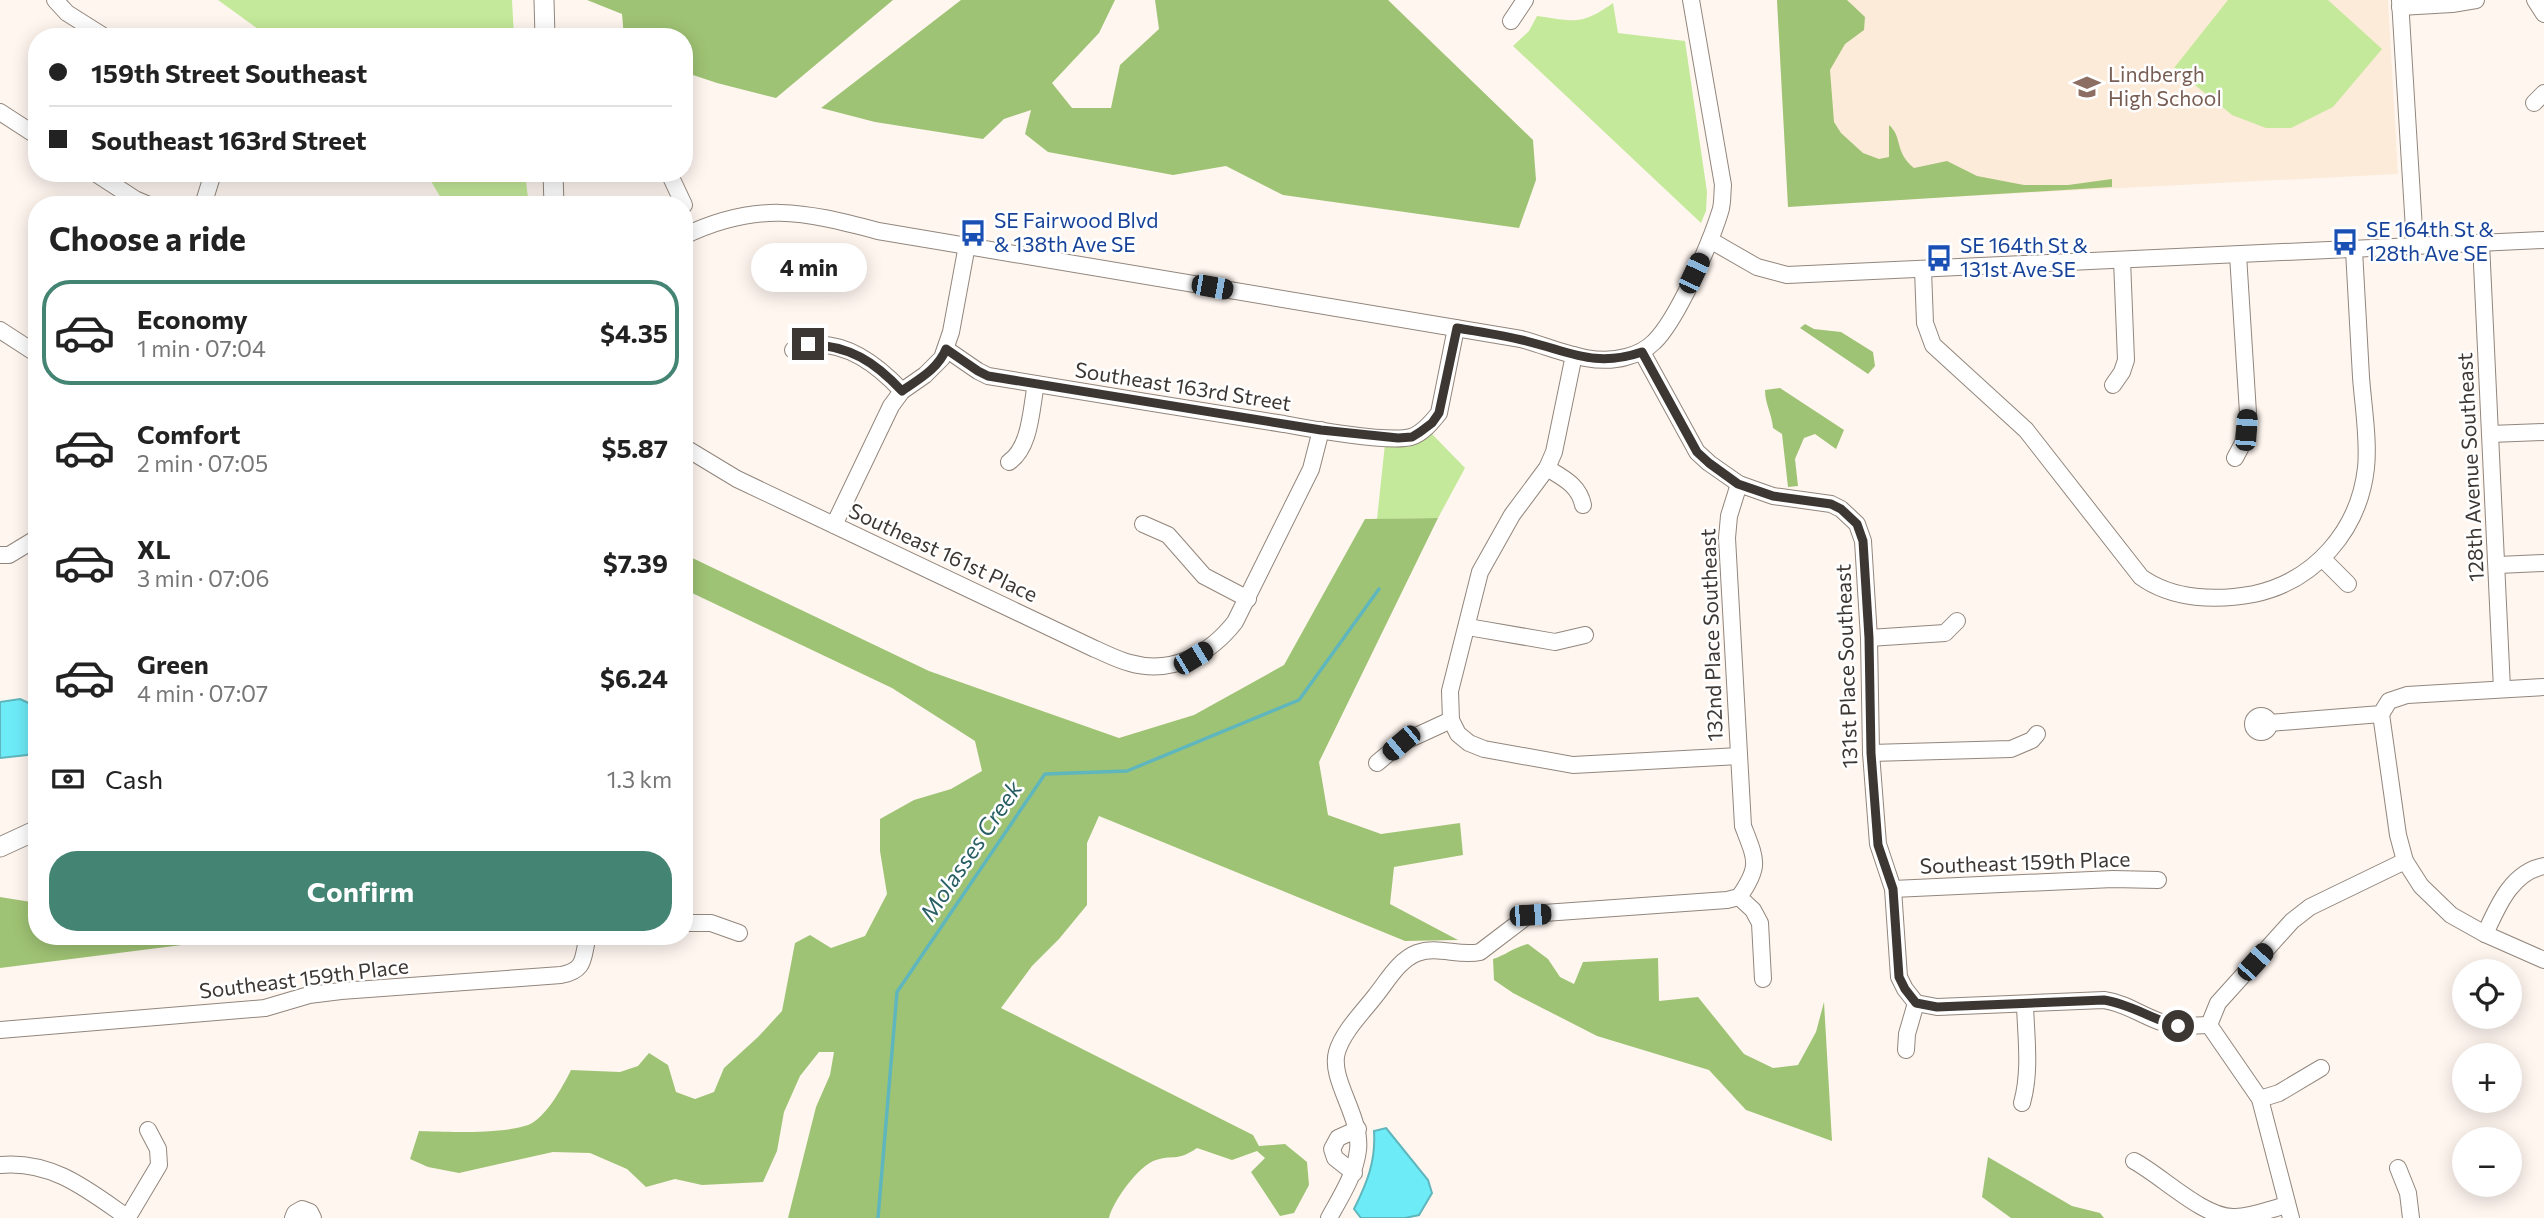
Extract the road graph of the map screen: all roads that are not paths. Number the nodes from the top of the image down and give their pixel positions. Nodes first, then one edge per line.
1 (55, 0) edge
2 (544, 0) edge
3 (1525, 0) edge
4 (1691, 0) edge
5 (2476, 0) edge
6 (2535, 0) edge
7 (2400, 3) edge
8 (2544, 14) edge
9 (1511, 21) dead end
10 (91, 28) edge
11 (545, 28) edge
12 (0, 112) edge
13 (28, 130) edge
14 (109, 182) edge
15 (130, 196) edge
16 (693, 232) edge
17 (1710, 240) junction
18 (2544, 240) edge
19 (2481, 243) junction
20 (967, 245) junction
21 (2415, 246) junction
22 (2354, 250) junction
23 (2238, 255) junction
24 (2122, 260) junction
25 (1923, 270) junction
26 (1457, 328) junction
27 (0, 330) edge
28 (28, 348) edge
29 (946, 349) junction
30 (793, 350) dead end
31 (1642, 352) junction
32 (1574, 355) junction
33 (1036, 384) junction
34 (2113, 385) dead end
35 (902, 391) junction
36 (1321, 430) junction
37 (2544, 432) edge
38 (2490, 434) junction
39 (693, 452) edge
40 (2235, 458) dead end
41 (1009, 462) dead end
42 (1547, 468) junction
43 (1738, 484) junction
44 (1583, 505) dead end
45 (1143, 524) dead end
46 (834, 525) junction
47 (28, 543) edge
48 (0, 555) edge
49 (2323, 559) junction
50 (2544, 563) edge
51 (2498, 565) junction
52 (2348, 584) dead end
53 (1248, 599) junction
54 (1956, 621) dead end
55 (1468, 627) junction
56 (1585, 635) dead end
57 (1869, 638) junction
58 (2544, 687) edge
59 (2502, 689) junction
60 (2381, 714) junction
61 (1451, 720) junction
62 (2269, 723) dead end
63 (2037, 734) dead end
64 (1871, 753) junction
65 (1739, 756) junction
66 (1377, 763) dead end
67 (28, 834) edge
68 (0, 847) edge
69 (2405, 861) junction
70 (2544, 866) edge
71 (2158, 880) dead end
72 (1893, 889) junction
73 (1740, 897) junction
74 (693, 923) edge
75 (739, 933) dead end
76 (2484, 934) junction
77 (587, 945) edge
78 (2544, 960) edge
79 (1763, 979) dead end
80 (1916, 1003) junction
81 (2025, 1005) junction
82 (2209, 1025) junction
83 (0, 1030) edge
84 (1906, 1050) dead end
85 (2320, 1068) dead end
86 (2260, 1099) junction
87 (2022, 1103) dead end
88 (1358, 1129) junction
89 (148, 1130) dead end
90 (2134, 1161) dead end
91 (0, 1165) edge
92 (2398, 1168) dead end
93 (1354, 1173) junction
94 (2289, 1212) edge
95 (128, 1218) edge
96 (293, 1218) edge
97 (313, 1218) edge
98 (1329, 1218) edge
99 (2411, 1218) edge

1 - 10 street
2 - 11 main road
3 - 9 street
4 - 17 street
5 - 7 street
6 - 8 street
7 - 21 street
12 - 13 street
14 - 15 street
16 - 20 street
17 - 25 street
17 - 31 street
18 - 19 street
19 - 21 street
19 - 38 street, 128th Avenue Southeast
20 - 26 street
20 - 29 street
21 - 22 street
22 - 23 street
22 - 49 street
23 - 24 street
23 - 40 street
24 - 25 street
24 - 34 street
25 - 49 street
26 - 32 street
26 - 36 street, Southeast 163rd Street
27 - 28 street
29 - 33 street, Southeast 163rd Street
29 - 35 street
30 - 35 street
31 - 32 street
31 - 43 street
32 - 42 street
33 - 36 street, Southeast 163rd Street
33 - 41 street
35 - 46 street
36 - 53 street
37 - 38 street
38 - 51 street, 128th Avenue Southeast
39 - 46 street, Southeast 161st Place
42 - 44 street
42 - 55 street
43 - 57 street, 131st Place Southeast
43 - 65 street, 132nd Place Southeast
45 - 53 street
46 - 53 street, Southeast 161st Place
47 - 48 street
49 - 52 street
50 - 51 street
51 - 59 street, 128th Avenue Southeast
54 - 57 street
55 - 56 street
55 - 61 street
57 - 64 street, 131st Place Southeast
58 - 59 street
59 - 60 street
60 - 62 street
60 - 69 street
61 - 65 street
61 - 66 street
63 - 64 street
64 - 72 street, 131st Place Southeast
65 - 73 street, 132nd Place Southeast
67 - 68 main road
69 - 76 street
69 - 82 street
70 - 76 street
71 - 72 street, Southeast 159th Place
72 - 80 street, 131st Place Southeast
73 - 79 street
73 - 88 street
74 - 75 street
76 - 78 street
77 - 83 street, Southeast 159th Place
80 - 81 street
80 - 84 street
81 - 82 street
81 - 87 street
82 - 86 street
85 - 86 street
86 - 94 street
88 - 93 street
88 - 93 street
89 - 95 street
90 - 94 street
91 - 95 street
92 - 99 street
93 - 98 street
96 - 97 street

